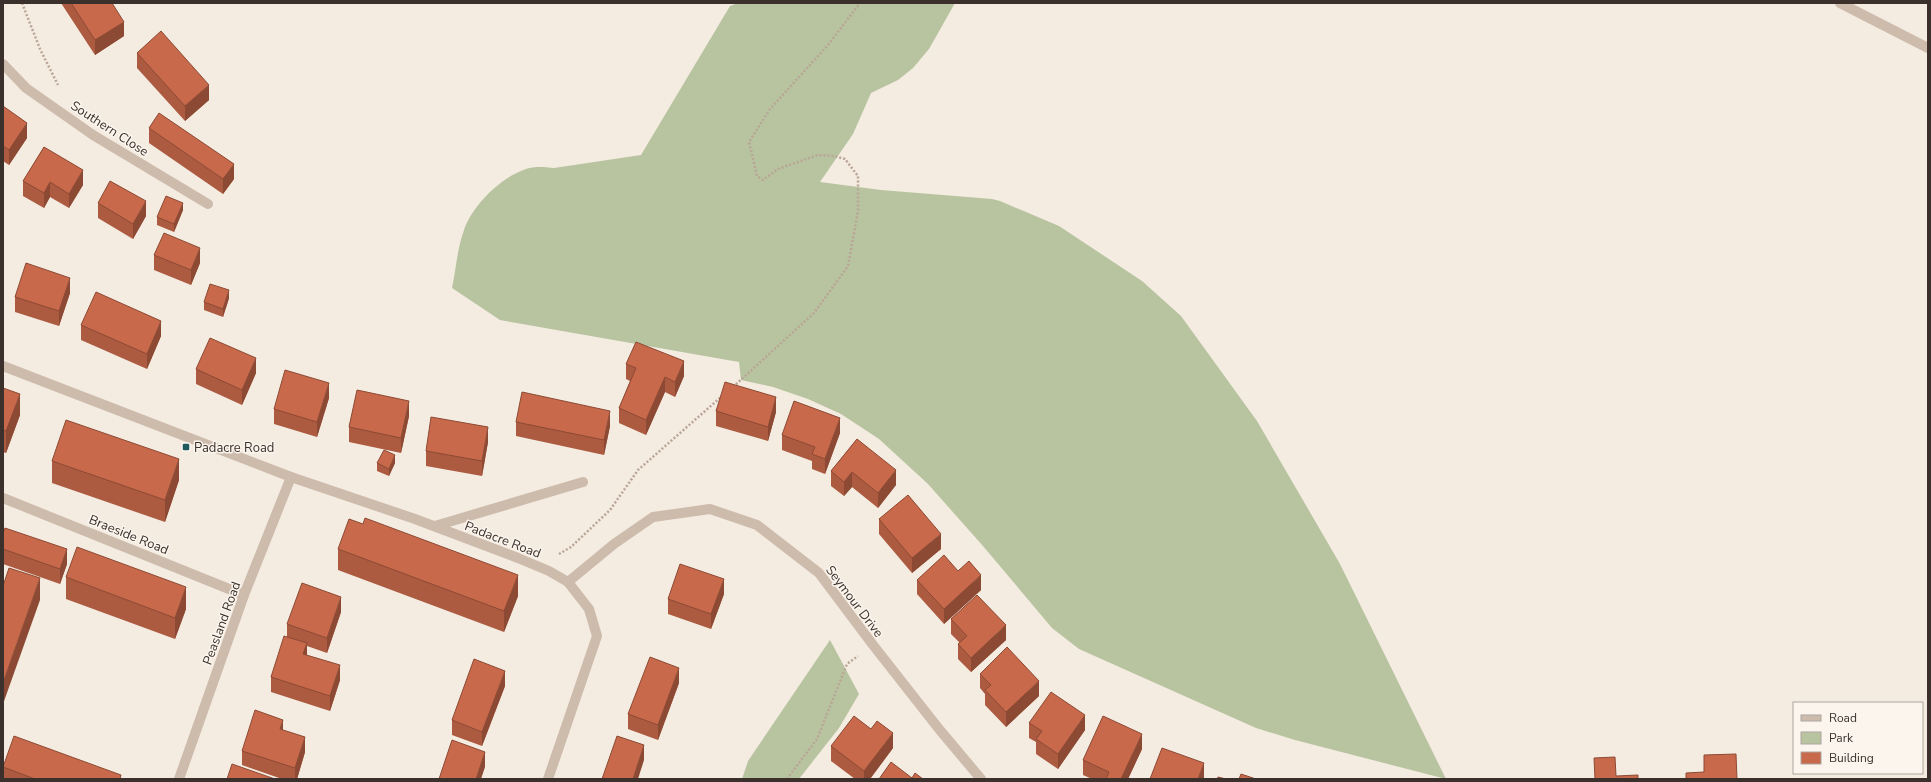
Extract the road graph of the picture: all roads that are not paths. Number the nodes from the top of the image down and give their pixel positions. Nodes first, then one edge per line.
1 (1840, 3) edge
2 (1928, 48) edge
3 (3, 64) edge
4 (208, 204) dead end
5 (3, 366) edge
6 (291, 477) junction
7 (583, 482) dead end
8 (3, 498) edge
9 (435, 526) junction
10 (568, 582) junction
11 (244, 595) junction
12 (179, 779) edge
13 (548, 779) edge
14 (981, 779) edge

1 - 2 street
3 - 4 street, Southern Close
5 - 6 street, Padacre Road
6 - 9 street, Padacre Road
6 - 11 street, Peasland Road
7 - 9 street
8 - 11 street, Braeside Road
9 - 10 street, Padacre Road
10 - 13 street, Padacre Road
10 - 14 street, Seymour Drive
11 - 12 street, Peasland Road

